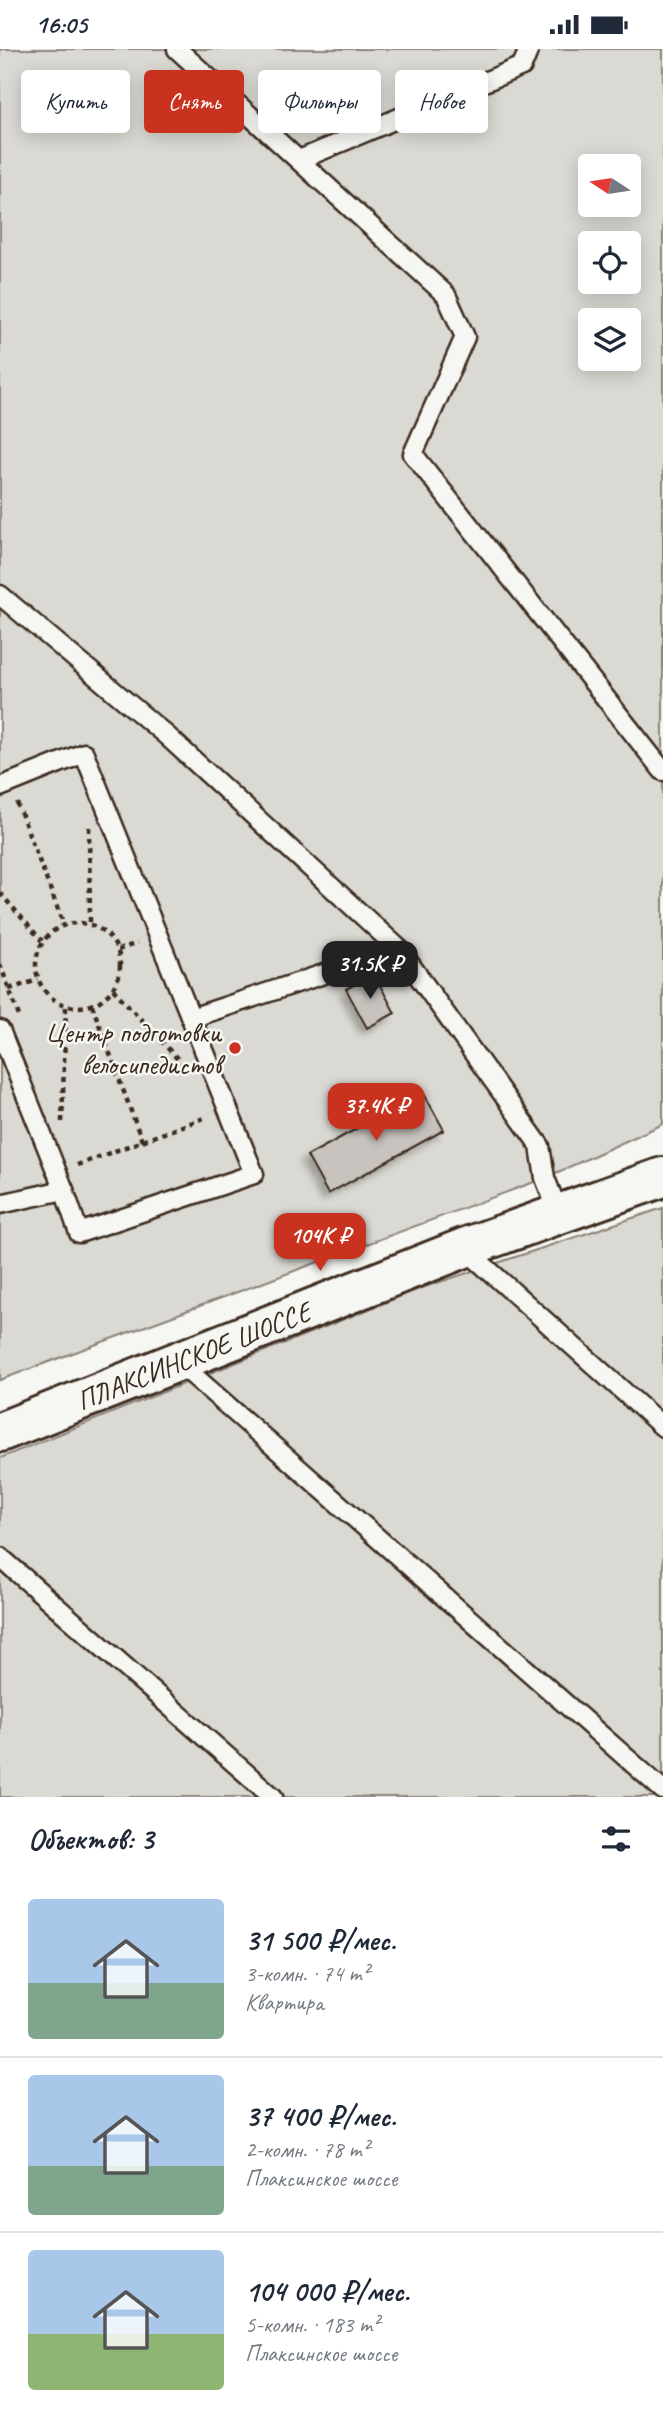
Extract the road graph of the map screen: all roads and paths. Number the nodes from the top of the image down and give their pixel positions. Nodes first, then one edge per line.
1 (177, 49) edge
2 (529, 49) edge
3 (299, 160) junction
4 (0, 595) edge
5 (663, 771) edge
6 (4, 794) edge
7 (89, 817) dead end
8 (0, 893) edge
9 (90, 924) junction
10 (64, 925) junction
11 (43, 941) junction
12 (399, 949) junction
13 (0, 964) edge
14 (38, 979) junction
15 (9, 989) junction
16 (113, 989) junction
17 (92, 1005) junction
18 (66, 1006) junction
19 (191, 1018) junction
20 (23, 1028) dead end
21 (0, 1030) edge
22 (187, 1070) dead end
23 (210, 1116) dead end
24 (57, 1117) dead end
25 (142, 1141) junction
26 (71, 1154) dead end
27 (663, 1177) edge
28 (64, 1190) junction
29 (0, 1204) edge
30 (559, 1214) junction
31 (464, 1248) junction
32 (177, 1361) junction
33 (663, 1427) edge
34 (0, 1432) edge
35 (0, 1557) edge
36 (663, 1790) edge
37 (273, 1797) edge

1 - 3 lane
2 - 3 lane
3 - 5 lane
4 - 12 lane
6 - 10 path
6 - 19 lane
7 - 9 path
8 - 11 path
9 - 10 path
9 - 16 path
10 - 11 path
11 - 14 path
12 - 19 lane
12 - 30 lane
13 - 15 path
14 - 15 path
14 - 18 path
15 - 20 path
16 - 17 path
16 - 22 path
17 - 18 path
17 - 25 path
18 - 24 path
19 - 28 lane
21 - 28 lane
23 - 25 path
25 - 26 path
27 - 30 main road, ПЛАКСИНСКОЕ ШОССЕ
28 - 29 lane
30 - 31 main road, ПЛАКСИНСКОЕ ШОССЕ
31 - 32 main road, ПЛАКСИНСКОЕ ШОССЕ
31 - 33 lane
32 - 34 main road, ПЛАКСИНСКОЕ ШОССЕ
32 - 36 lane
35 - 37 lane

